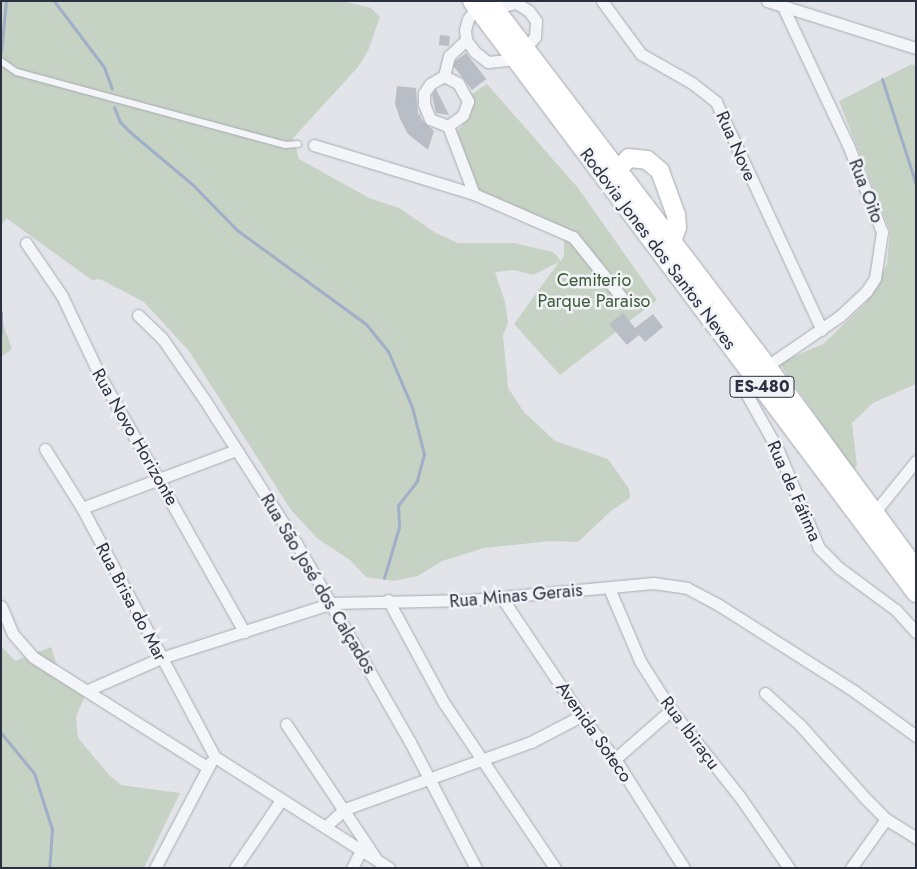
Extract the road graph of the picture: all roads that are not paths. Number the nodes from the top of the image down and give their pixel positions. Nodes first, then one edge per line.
1 (602, 1) edge
2 (767, 1) edge
3 (483, 4) edge
4 (784, 4) edge
5 (466, 40) junction
6 (916, 48) edge
7 (521, 54) junction
8 (1, 61) edge
9 (444, 76) junction
10 (448, 126) junction
11 (298, 144) dead end
12 (314, 144) dead end
13 (612, 174) junction
14 (474, 194) junction
15 (672, 242) junction
16 (26, 243) dead end
17 (623, 299) dead end
18 (138, 315) dead end
19 (822, 330) junction
20 (759, 370) junction
21 (45, 449) dead end
22 (236, 450) junction
23 (916, 461) edge
24 (160, 480) junction
25 (82, 508) junction
26 (874, 513) junction
27 (916, 569) edge
28 (608, 588) junction
29 (916, 593) edge
30 (502, 598) junction
31 (388, 600) junction
32 (332, 603) junction
33 (1, 606) edge
34 (244, 632) junction
35 (916, 632) edge
36 (161, 658) junction
37 (88, 690) junction
38 (765, 693) dead end
39 (671, 710) junction
40 (581, 716) junction
41 (286, 724) dead end
42 (916, 736) edge
43 (215, 757) junction
44 (484, 758) junction
45 (615, 759) junction
46 (207, 767) junction
47 (429, 780) junction
48 (281, 800) junction
49 (345, 809) junction
50 (886, 819) junction
51 (326, 827) junction
52 (916, 838) edge
53 (361, 850) junction
54 (377, 860) junction
55 (155, 868) edge
56 (235, 868) edge
57 (352, 868) edge
58 (389, 868) edge
59 (476, 868) edge
60 (555, 868) edge
61 (684, 868) edge
62 (789, 868) edge
63 (851, 868) edge

1 - 19 street, Rua Nove
2 - 4 street
3 - 5 street
3 - 7 main road, Rodovia Jones dos Santos Neves / ES-480
3 - 7 street
4 - 6 street
4 - 19 street, Rua Oito
5 - 7 street
5 - 9 street
7 - 13 main road, Rodovia Jones dos Santos Neves / ES-480
8 - 11 lane
9 - 10 street
9 - 10 street
10 - 14 street
12 - 14 street
13 - 15 main road, Rodovia Jones dos Santos Neves / ES-480
13 - 15 main road
13 - 20 main road, Rodovia Jones dos Santos Neves / ES-480
14 - 17 street
15 - 20 main road, Rodovia Jones dos Santos Neves / ES-480
16 - 24 street, Rua Novo Horizonte
18 - 22 street, Rua São José dos Calçados
19 - 20 street, Rua Oito
20 - 26 main road, Rodovia Jones dos Santos Neves / ES-480
20 - 29 main road, Rodovia Jones dos Santos Neves / ES-480
20 - 35 street, Rua de Fátima
21 - 25 street, Rua Brisa do Mar
22 - 24 street
22 - 32 street, Rua São José dos Calçados
23 - 26 street
24 - 25 street
24 - 34 street, Rua Novo Horizonte
25 - 36 street, Rua Brisa do Mar
26 - 27 main road, Rodovia Jones dos Santos Neves / ES-480
28 - 30 street, Rua Minas Gerais
28 - 39 street, Rua Ibiraçu
28 - 42 street, Rua Minas Gerais
30 - 31 street, Rua Minas Gerais
30 - 40 street, Avenida Soteco
31 - 32 street, Rua Minas Gerais
31 - 44 street
32 - 34 street, Rua Minas Gerais
32 - 47 street, Rua São José dos Calçados
33 - 37 street
34 - 36 street, Rua Minas Gerais
36 - 37 street, Rua Minas Gerais
36 - 43 street, Rua Brisa do Mar
37 - 46 street
38 - 50 street
39 - 45 street
39 - 62 street, Rua Ibiraçu
40 - 44 street
40 - 45 street, Avenida Soteco
41 - 49 street
43 - 46 street
43 - 48 street
44 - 47 street
44 - 60 street
45 - 61 street, Avenida Soteco
46 - 55 street
47 - 49 street
47 - 59 street, Rua São José dos Calçados
48 - 51 street
48 - 56 street
49 - 51 street
49 - 54 street
50 - 52 street
50 - 63 street
51 - 53 street
53 - 54 street
53 - 57 street
54 - 58 street

